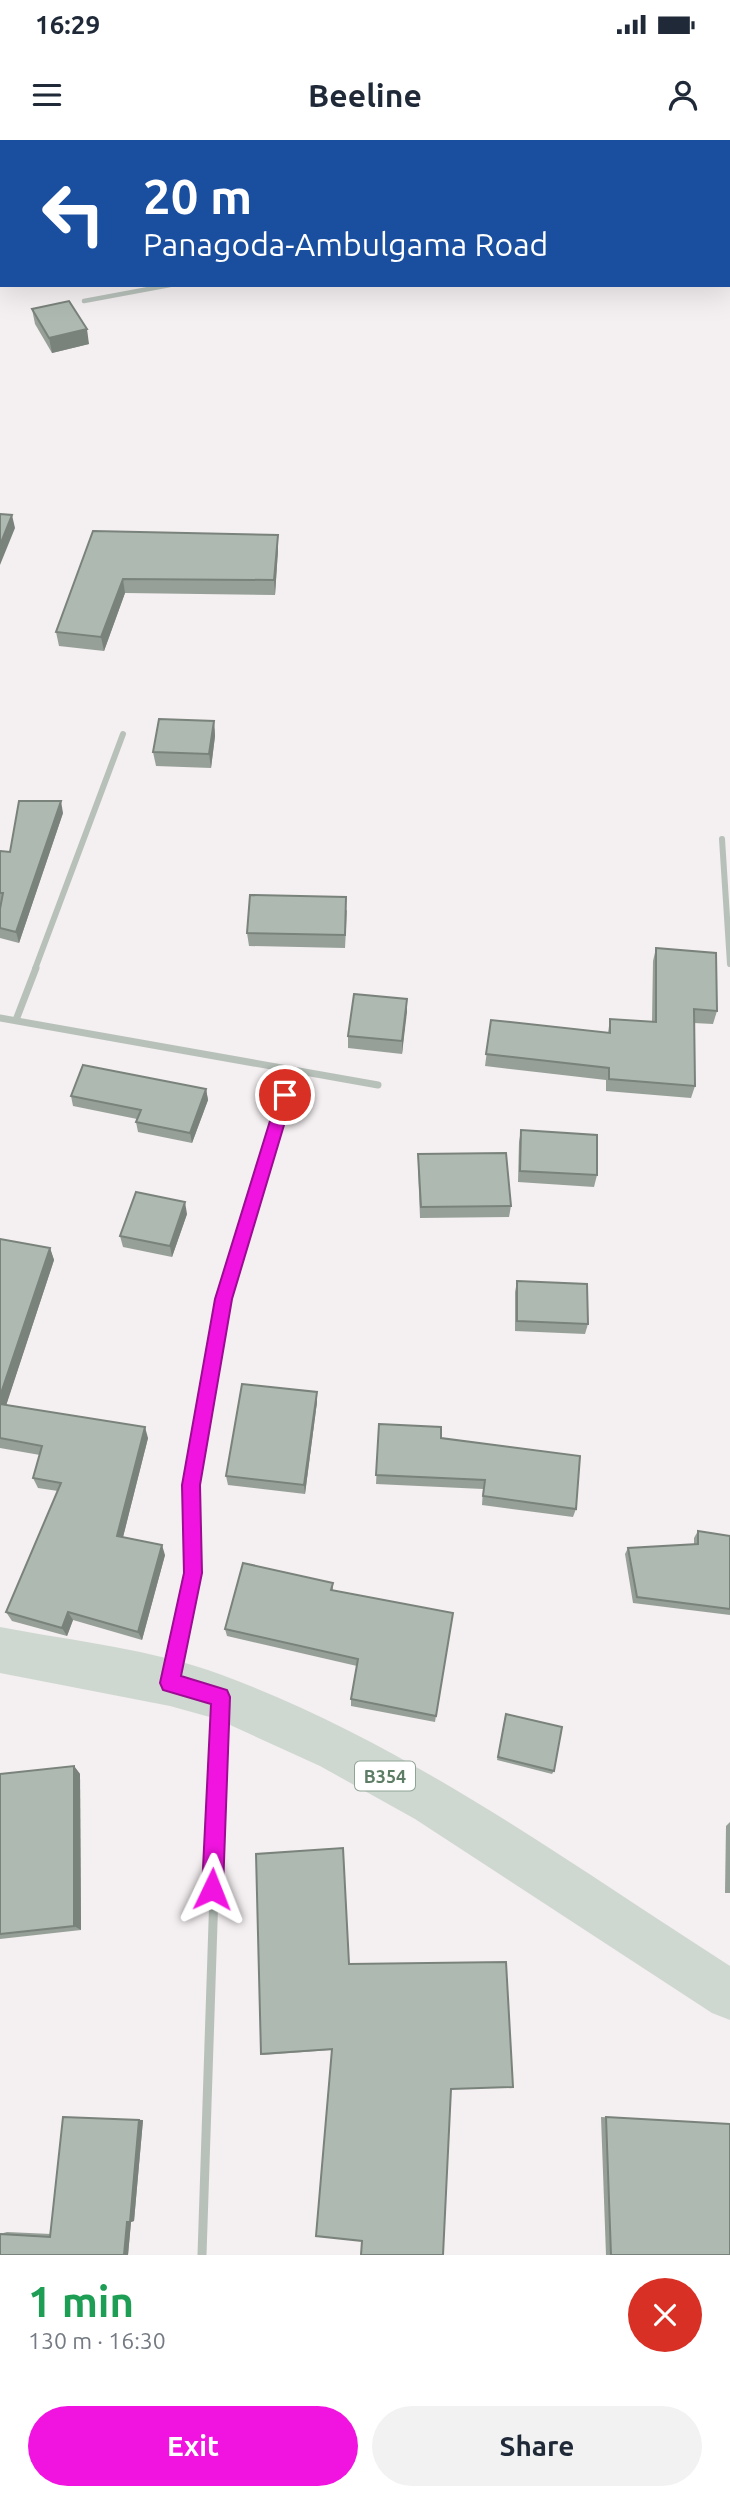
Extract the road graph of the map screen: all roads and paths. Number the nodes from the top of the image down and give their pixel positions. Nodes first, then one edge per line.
1 (159, 287) edge
2 (85, 301) dead end
3 (123, 734) dead end
4 (722, 839) dead end
5 (730, 964) edge
6 (0, 1018) edge
7 (16, 1020) junction
8 (293, 1070) junction
9 (378, 1085) dead end
10 (0, 1650) edge
11 (170, 1683) junction
12 (220, 1697) junction
13 (730, 1995) edge
14 (202, 2255) edge

1 - 2 street
3 - 7 street
4 - 5 street
6 - 7 street
7 - 8 street
8 - 9 street
8 - 11 street
10 - 11 main road, B354
11 - 12 main road, B354
12 - 13 main road, B354
12 - 14 street

